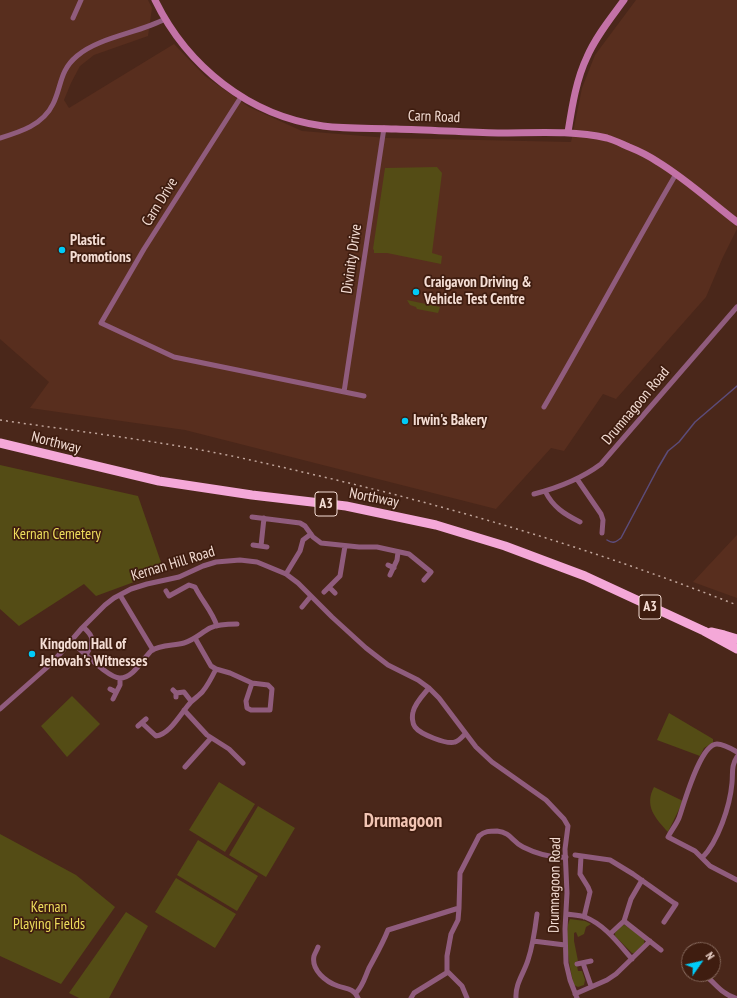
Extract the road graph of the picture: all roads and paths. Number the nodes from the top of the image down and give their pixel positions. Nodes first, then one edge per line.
1 (81, 0) edge
2 (155, 0) edge
3 (624, 0) edge
4 (73, 18) dead end
5 (165, 19) junction
6 (241, 97) junction
7 (384, 128) junction
8 (568, 132) junction
9 (0, 138) edge
10 (676, 174) junction
11 (737, 222) edge
12 (737, 307) edge
13 (344, 392) junction
14 (364, 396) dead end
15 (544, 408) dead end
16 (0, 443) edge
17 (577, 479) junction
18 (545, 491) junction
19 (534, 494) dead end
20 (252, 517) dead end
21 (264, 518) junction
22 (580, 522) dead end
23 (602, 533) dead end
24 (311, 534) junction
25 (253, 545) dead end
26 (261, 546) junction
27 (345, 546) junction
28 (267, 547) dead end
29 (398, 552) junction
30 (388, 565) dead end
31 (394, 568) junction
32 (286, 574) junction
33 (390, 575) dead end
34 (424, 580) dead end
35 (329, 587) junction
36 (166, 591) dead end
37 (324, 592) dead end
38 (335, 593) dead end
39 (120, 595) junction
40 (312, 596) junction
41 (302, 606) dead end
42 (237, 624) dead end
43 (217, 626) junction
44 (83, 627) junction
45 (704, 631) junction
46 (724, 635) junction
47 (195, 638) junction
48 (737, 640) edge
49 (71, 642) junction
50 (737, 643) edge
51 (737, 648) edge
52 (153, 650) junction
53 (86, 655) junction
54 (216, 669) junction
55 (120, 678) junction
56 (252, 682) junction
57 (429, 688) junction
58 (110, 689) dead end
59 (116, 692) junction
60 (175, 693) dead end
61 (113, 699) dead end
62 (191, 701) junction
63 (0, 709) edge
64 (184, 710) junction
65 (142, 722) dead end
66 (457, 724) joint
67 (465, 734) junction
68 (211, 738) junction
69 (737, 752) edge
70 (737, 756) edge
71 (243, 763) dead end
72 (185, 767) dead end
73 (735, 782) edge
74 (575, 854) dead end
75 (581, 856) junction
76 (566, 857) junction
77 (702, 858) junction
78 (642, 880) junction
79 (737, 880) edge
80 (459, 908) junction
81 (537, 914) dead end
82 (566, 914) junction
83 (584, 917) junction
84 (624, 921) junction
85 (664, 922) dead end
86 (610, 934) junction
87 (533, 941) junction
88 (650, 941) junction
89 (565, 945) junction
90 (318, 947) dead end
91 (661, 950) dead end
92 (632, 959) junction
93 (591, 961) dead end
94 (583, 963) junction
95 (577, 964) dead end
96 (447, 972) junction
97 (709, 982) edge
98 (591, 986) junction
99 (357, 996) edge
100 (576, 996) edge
101 (411, 998) edge
102 (466, 998) edge
103 (516, 998) edge
104 (735, 998) edge

1 - 4 street
2 - 5 main road, Carn Road
3 - 8 main road
5 - 6 main road, Carn Road
5 - 9 street
6 - 7 main road, Carn Road
6 - 13 street, Carn Drive
7 - 8 main road, Carn Road
7 - 13 street, Divinity Drive
8 - 10 main road, Carn Road
10 - 11 main road, Carn Road
10 - 15 street
12 - 17 street, Drumnagoon Road
13 - 14 street
16 - 45 highway, Northway / A3
17 - 18 street, Drumnagoon Road
17 - 23 street
18 - 19 street, Drumnagoon Road
18 - 22 street
20 - 21 street
21 - 24 street
21 - 26 street
24 - 27 street
24 - 32 street
25 - 26 street
26 - 28 street
27 - 29 street
27 - 35 street
29 - 31 street
29 - 34 street
30 - 31 street
31 - 33 street
32 - 39 street, Kernan Hill Road
32 - 40 street, Kernan Hill Road
35 - 37 street
35 - 38 street
36 - 43 street
39 - 44 street, Kernan Hill Road
39 - 52 street
40 - 41 street
40 - 57 street, Kernan Hill Road
42 - 43 street
43 - 47 street
44 - 49 street, Kernan Hill Road
44 - 53 street
45 - 46 highway, Northway / A3
45 - 51 highway, Northway / A3
46 - 48 highway, Northway / A3
46 - 50 highway
47 - 52 street
47 - 54 street
49 - 53 street
49 - 63 street, Kernan Hill Road
52 - 55 street
53 - 55 street
54 - 56 street
54 - 62 street
55 - 59 street
56 - 56 street
57 - 66 street, Kernan Hill Road
57 - 67 street
58 - 59 street
59 - 61 street
60 - 62 street
62 - 64 street
64 - 65 street
64 - 68 street
66 - 67 street, Drumnagoon Road
67 - 76 street, Drumnagoon Road
68 - 71 street
68 - 72 street
69 - 77 street
70 - 73 street
73 - 77 street
74 - 75 street
75 - 78 street
75 - 83 street
76 - 80 street
76 - 82 street, Drumnagoon Road
77 - 79 street
78 - 84 street
78 - 85 street
80 - 96 street
80 - 99 street
81 - 87 street
82 - 83 street
82 - 89 street, Drumnagoon Road
83 - 86 street
84 - 86 street
84 - 88 street
86 - 92 street
87 - 89 street
87 - 103 street
88 - 91 street
88 - 92 street
89 - 100 street, Drumnagoon Road
90 - 99 street
92 - 98 street
93 - 94 street
94 - 95 street
94 - 98 street
96 - 101 street
96 - 102 street
97 - 104 street
98 - 100 street

